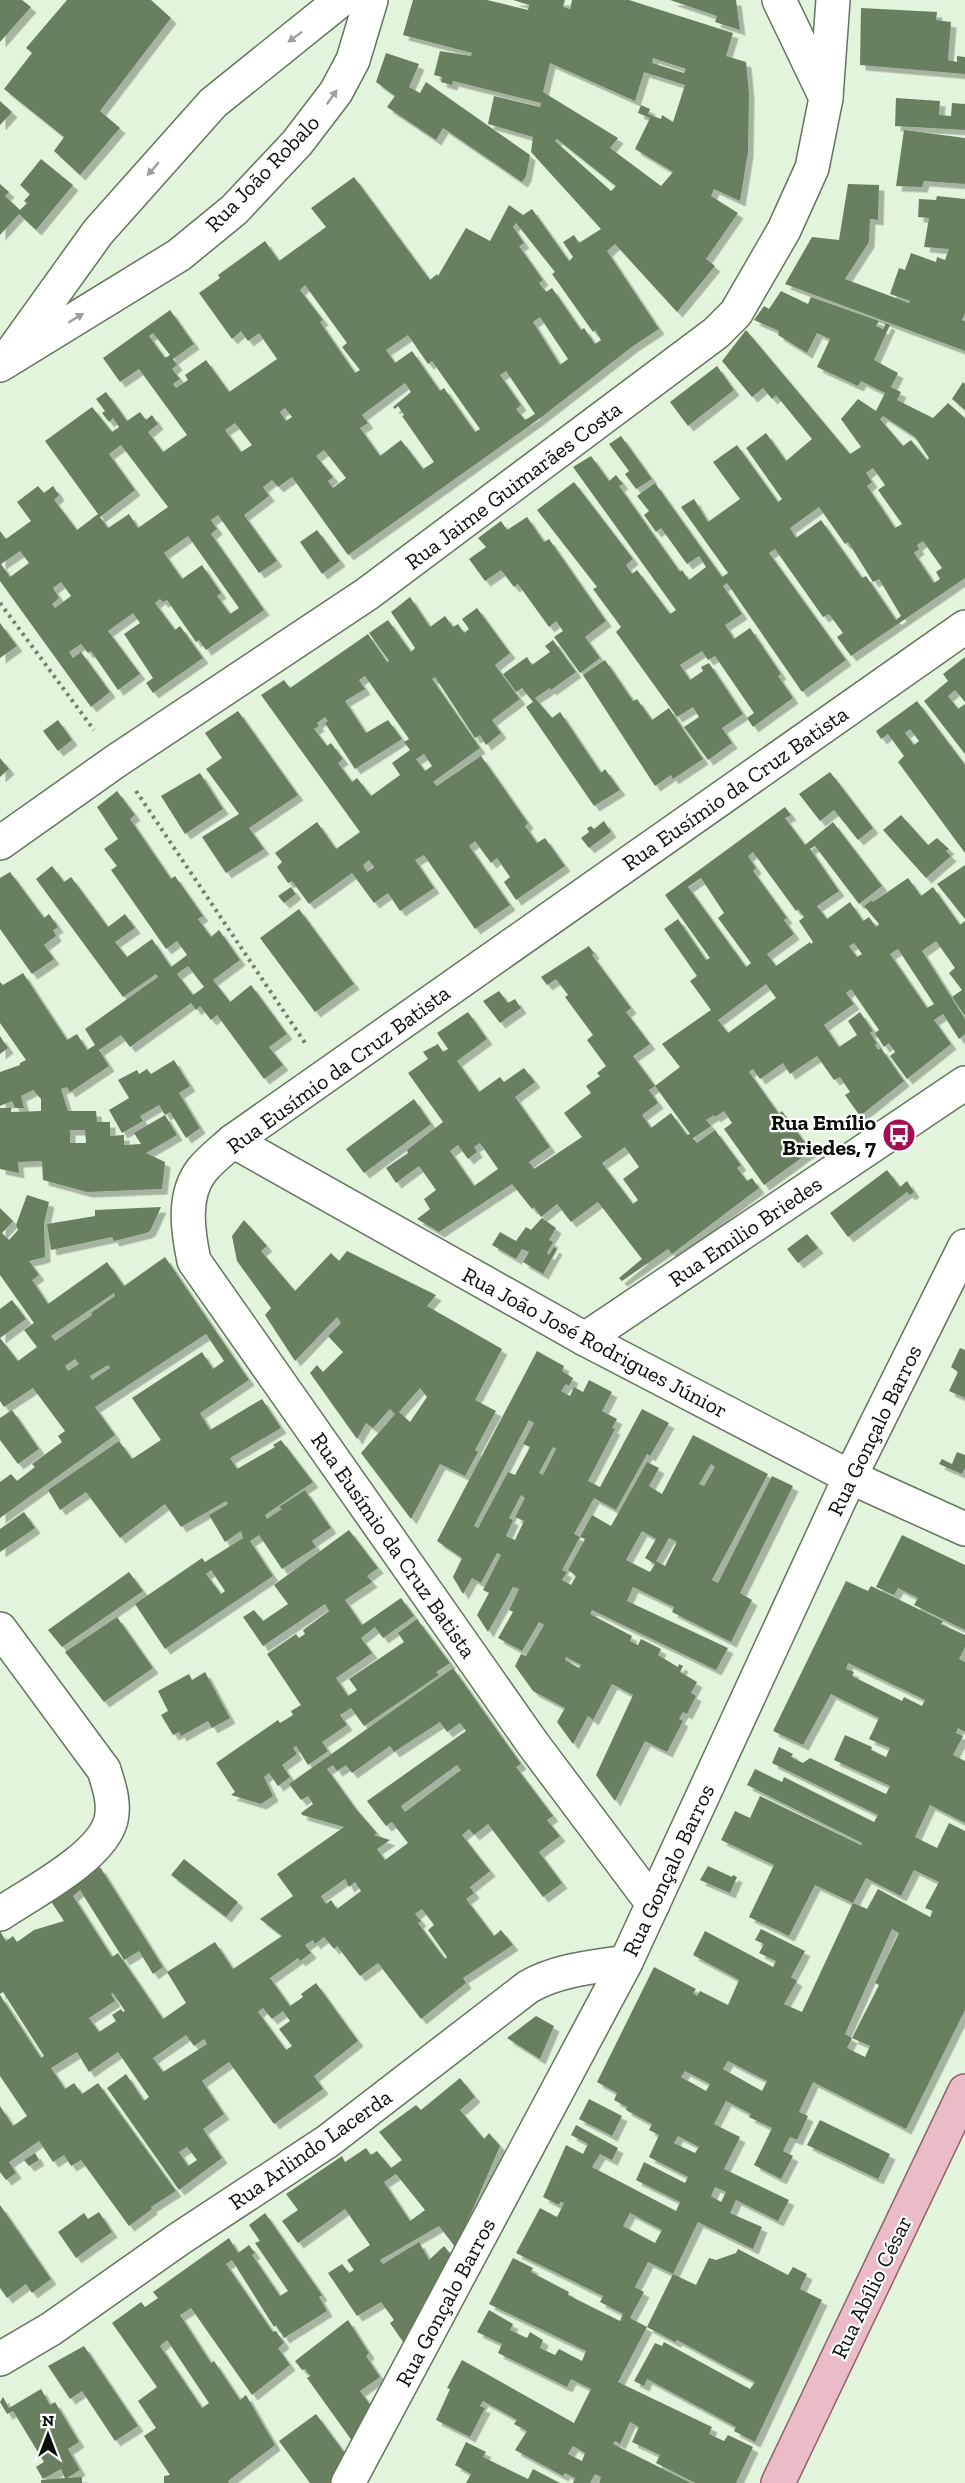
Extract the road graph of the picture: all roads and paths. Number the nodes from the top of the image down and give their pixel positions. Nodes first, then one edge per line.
1 (341, 0) edge
2 (371, 0) edge
3 (779, 0) edge
4 (833, 0) edge
5 (826, 98) junction
6 (4, 362) edge
7 (0, 603) edge
8 (965, 627) edge
9 (116, 761) junction
10 (0, 843) edge
11 (327, 1075) junction
12 (965, 1083) edge
13 (233, 1141) junction
14 (965, 1246) edge
15 (585, 1339) junction
16 (850, 1477) junction
17 (965, 1529) edge
18 (0, 1629) edge
19 (653, 1904) junction
20 (0, 1914) edge
21 (626, 1962) junction
22 (965, 2091) edge
23 (0, 2359) edge
24 (348, 2483) edge
25 (778, 2483) edge

1 -> 6 street, Rua João Robalo
6 -> 2 street, Rua João Robalo
3 - 5 street
4 - 5 street, Rua Jaime Guimarães Costa
5 - 9 street, Rua Jaime Guimarães Costa
7 - 9 path
8 - 11 street, Rua Eusímio da Cruz Batista
9 - 10 street, Rua Jaime Guimarães Costa
9 - 11 path
11 - 13 street, Rua Eusímio da Cruz Batista
12 - 15 street, Rua Emilio Briedes
13 - 15 street, Rua João José Rodrigues Júnior
13 - 19 street, Rua Eusímio da Cruz Batista
14 - 16 street, Rua Gonçalo Barros
15 - 16 street, Rua João José Rodrigues Júnior
16 - 17 street, Rua João José Rodrigues Júnior
16 - 19 street, Rua Gonçalo Barros
18 - 20 street
19 - 21 street, Rua Gonçalo Barros
21 - 23 street, Rua Arlindo Lacerda
21 - 24 street, Rua Gonçalo Barros
22 - 25 main road, Rua Abílio César

